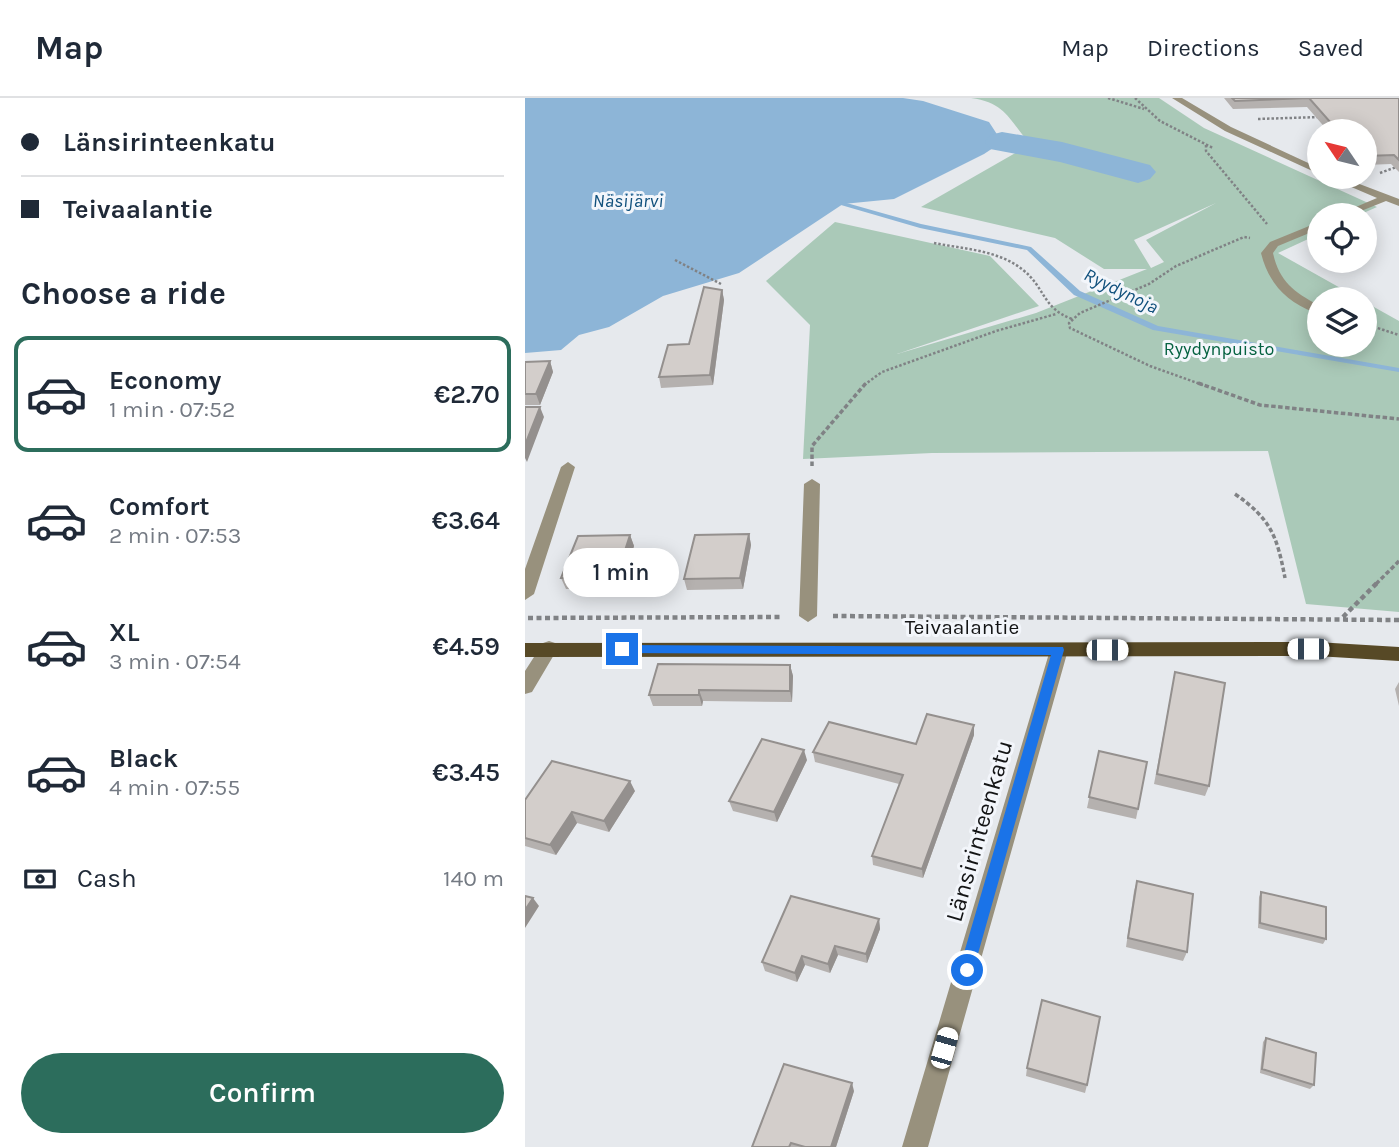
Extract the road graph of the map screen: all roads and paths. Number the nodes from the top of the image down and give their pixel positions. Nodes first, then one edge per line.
1 (1108, 98) edge
2 (1176, 98) edge
3 (1145, 109) dead end
4 (1319, 117) edge
5 (1212, 121) junction
6 (1206, 145) dead end
7 (1307, 165) edge
8 (1363, 189) edge
9 (1385, 198) junction
10 (1372, 203) edge
11 (1399, 203) edge
12 (1307, 230) edge
13 (1251, 238) junction
14 (934, 243) dead end
15 (1274, 244) junction
16 (675, 260) dead end
17 (721, 284) dead end
18 (1307, 304) edge
19 (1056, 314) junction
20 (1073, 319) junction
21 (1377, 328) edge
22 (1399, 335) edge
23 (1399, 419) edge
24 (568, 467) dead end
25 (812, 484) joint
26 (1235, 494) dead end
27 (1399, 561) edge
28 (1285, 578) dead end
29 (525, 594) edge
30 (808, 616) junction
31 (525, 618) edge
32 (1342, 618) junction
33 (1399, 620) edge
34 (549, 648) junction
35 (525, 650) edge
36 (1059, 650) junction
37 (1399, 654) edge
38 (525, 687) edge
39 (915, 1147) edge

1 - 3 path
2 - 5 street
4 - 5 path
5 - 7 street
6 - 13 path
8 - 9 street
9 - 10 street
9 - 11 street
12 - 15 street
13 - 15 path
13 - 20 path
14 - 19 path
15 - 18 street
16 - 17 path
19 - 20 path
19 - 25 path
20 - 23 path
21 - 22 path
24 - 29 street
25 - 30 street
26 - 28 path
27 - 32 path
30 - 31 path
30 - 32 path
32 - 33 path
34 - 35 main road, Teivaalantie
34 - 36 main road, Teivaalantie
34 - 38 street
36 - 37 main road, Teivaalantie
36 - 39 street, Länsirinteenkatu

